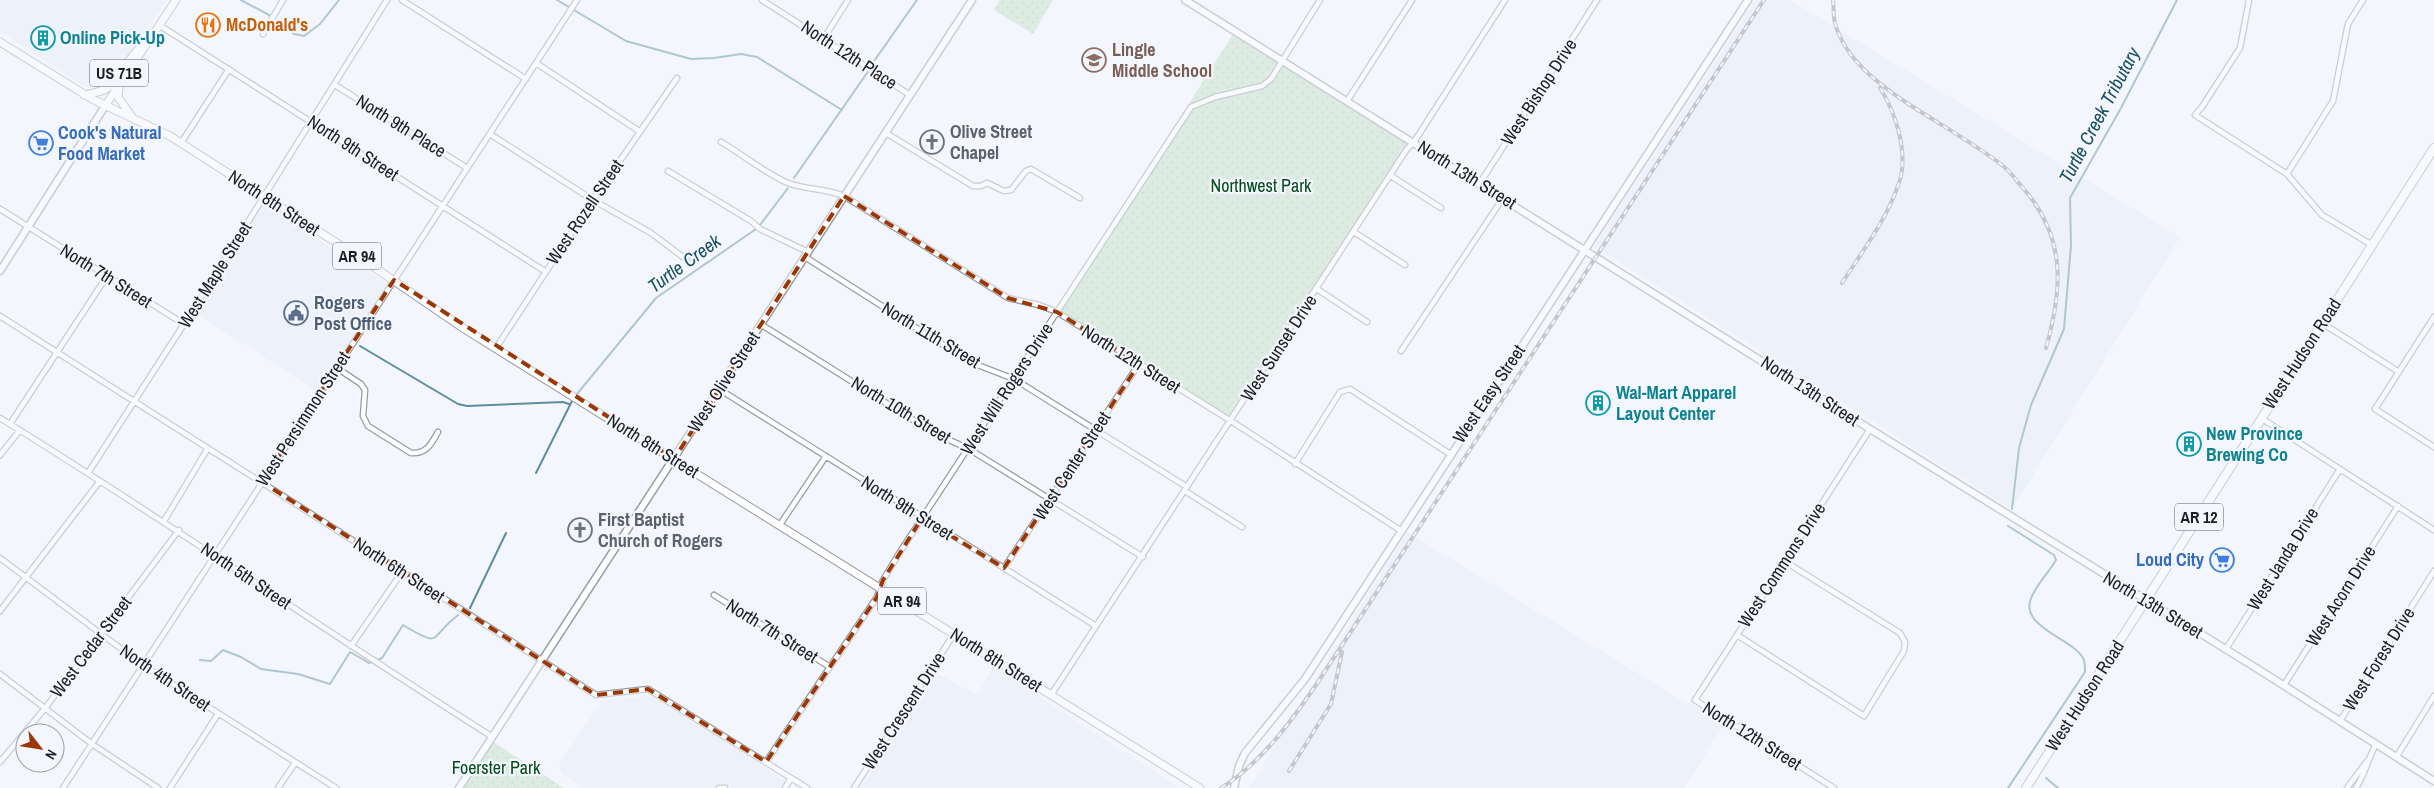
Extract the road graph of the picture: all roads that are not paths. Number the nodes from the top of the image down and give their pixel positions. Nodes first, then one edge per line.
1 (176, 0) edge
2 (284, 0) edge
3 (387, 0) edge
4 (402, 0) edge
5 (577, 0) edge
6 (762, 0) edge
7 (848, 0) edge
8 (972, 0) edge
9 (1185, 0) edge
10 (1320, 0) edge
11 (1412, 0) edge
12 (1505, 0) edge
13 (1597, 0) edge
14 (1748, 0) edge
15 (2249, 0) edge
16 (2363, 0) edge
17 (159, 24) junction
18 (263, 34) dead end
19 (824, 38) junction
20 (149, 40) junction
21 (0, 42) edge
22 (1284, 60) junction
23 (536, 63) junction
24 (229, 69) junction
25 (677, 78) dead end
26 (526, 79) junction
27 (335, 85) junction
28 (119, 86) junction
29 (84, 95) junction
30 (910, 95) junction
31 (1347, 102) junction
32 (105, 106) junction
33 (134, 119) junction
34 (312, 122) junction
35 (639, 131) junction
36 (886, 133) junction
37 (490, 134) junction
38 (721, 142) dead end
39 (1414, 142) junction
40 (181, 144) junction
41 (2434, 148) edge
42 (467, 168) junction
43 (668, 171) dead end
44 (2287, 174) junction
45 (1391, 176) junction
46 (1480, 183) junction
47 (264, 196) junction
48 (844, 196) junction
49 (1080, 198) dead end
50 (1503, 198) junction
51 (593, 200) junction
52 (443, 206) junction
53 (1441, 208) dead end
54 (0, 210) edge
55 (29, 228) junction
56 (1354, 232) junction
57 (2372, 245) junction
58 (1585, 250) junction
59 (807, 254) junction
60 (687, 260) dead end
61 (1405, 265) dead end
62 (0, 271) edge
63 (546, 272) junction
64 (107, 276) junction
65 (394, 280) junction
66 (1317, 289) junction
67 (1057, 312) junction
68 (0, 316) edge
69 (2434, 317) edge
70 (1367, 322) dead end
71 (2322, 323) junction
72 (184, 324) junction
73 (762, 325) junction
74 (496, 348) junction
75 (1401, 351) dead end
76 (58, 352) junction
77 (1139, 364) junction
78 (337, 368) junction
79 (2399, 372) junction
80 (1014, 379) junction
81 (719, 389) junction
82 (135, 401) junction
83 (0, 418) edge
84 (2261, 418) junction
85 (1231, 421) junction
86 (10, 424) junction
87 (1870, 429) junction
88 (20, 430) junction
89 (1096, 430) junction
90 (438, 432) dead end
91 (2434, 446) edge
92 (208, 448) junction
93 (969, 449) junction
94 (1450, 454) junction
95 (0, 455) edge
96 (826, 456) junction
97 (674, 459) junction
98 (1295, 464) junction
99 (2340, 469) junction
100 (88, 473) junction
101 (100, 480) junction
102 (262, 482) junction
103 (1186, 489) junction
104 (1050, 499) junction
105 (2398, 506) junction
106 (922, 518) junction
107 (164, 521) junction
108 (780, 526) junction
109 (1242, 527) dead end
110 (179, 530) junction
111 (1400, 530) junction
112 (2434, 530) edge
113 (215, 556) junction
114 (1143, 556) junction
115 (0, 558) edge
116 (1784, 561) junction
117 (1004, 568) junction
118 (402, 572) junction
119 (2434, 572) edge
120 (26, 577) junction
121 (879, 588) junction
122 (714, 595) dead end
123 (2146, 600) junction
124 (0, 612) edge
125 (1096, 626) junction
126 (101, 633) junction
127 (954, 633) junction
128 (1737, 635) junction
129 (351, 646) junction
130 (2226, 649) junction
131 (542, 660) junction
132 (144, 666) junction
133 (830, 667) junction
134 (0, 674) edge
135 (2284, 685) junction
136 (1051, 695) junction
137 (2434, 696) edge
138 (1695, 700) joint
139 (46, 707) junction
140 (218, 714) junction
141 (2340, 721) junction
142 (491, 736) junction
143 (92, 744) junction
144 (2376, 744) junction
145 (2396, 756) junction
146 (2368, 760) junction
147 (0, 762) edge
148 (766, 762) junction
149 (295, 763) junction
150 (791, 778) junction
151 (2434, 781) edge
152 (63, 788) edge
153 (158, 788) edge
154 (170, 788) edge
155 (278, 788) edge
156 (336, 788) edge
157 (459, 788) edge
158 (719, 788) edge
159 (725, 788) edge
160 (785, 788) edge
161 (807, 788) edge
162 (854, 788) edge
163 (1200, 788) edge
164 (1234, 788) edge
165 (1834, 788) edge
166 (2026, 788) edge
167 (2347, 788) edge
168 (2356, 788) edge

1 - 17 main road, US 71B
2 - 18 street
3 - 27 street, West Maple Street
4 - 26 street
5 - 23 street, West Persimmon Street
6 - 19 street, North 12th Place
7 - 19 street
8 - 30 main road, West Olive Street
9 - 22 main road, North 13th Street
10 - 22 street, West Will Rogers Drive
11 - 31 street
12 - 39 street, West Sunset Drive
13 - 46 street, West Bishop Drive
14 - 58 main road, West Easy Street
15 - 44 street
16 - 44 street
17 - 20 main road, US 71B
17 - 24 street, North 9th Street
19 - 30 street, North 12th Place
20 - 28 main road, US 71B
20 - 29 main road, US 71B
21 - 29 main road, US 71B
22 - 31 main road, North 13th Street
22 - 67 street, West Will Rogers Drive
23 - 26 street, West Persimmon Street
23 - 35 street
24 - 34 street, North 9th Street
24 - 40 street
25 - 35 street, West Rozell Street
26 - 37 street, West Persimmon Street
27 - 34 street, West Maple Street
27 - 42 street, North 9th Place
28 - 32 main road, US 71B
28 - 33 main road, AR 94
29 - 32 main road, US 71B
30 - 36 main road, West Olive Street
31 - 39 main road, North 13th Street
32 - 33 main road, North 8th Street / AR 94
32 - 55 main road
33 - 40 main road, North 8th Street / AR 94
34 - 47 street, West Maple Street
34 - 52 street, North 9th Street
35 - 51 street, West Rozell Street
36 - 48 main road, West Olive Street
36 - 49 street
37 - 42 street, West Persimmon Street
37 - 51 street
38 - 48 street, North 12th Street
39 - 45 street, West Sunset Drive
39 - 46 main road, North 13th Street
40 - 47 main road, North 8th Street / AR 94
41 - 57 highway, West Hudson Road / AR 12
42 - 52 street, West Persimmon Street
43 - 59 street, North 11th Street
44 - 57 street
45 - 53 street
45 - 56 street, West Sunset Drive
46 - 50 main road, North 13th Street
47 - 65 main road, North 8th Street / AR 94
47 - 72 street, West Maple Street
48 - 59 main road, West Olive Street
48 - 67 street, North 12th Street
50 - 58 main road, North 13th Street
50 - 75 street
51 - 60 street
51 - 63 street, West Rozell Street
52 - 63 street, North 9th Street
52 - 65 street, West Persimmon Street
54 - 55 street, North 7th Street
55 - 62 main road
55 - 64 street, North 7th Street
56 - 61 street
56 - 66 street, West Sunset Drive
57 - 71 highway, West Hudson Road / AR 12
58 - 87 main road, North 13th Street
58 - 94 main road, West Easy Street
59 - 73 main road, West Olive Street
59 - 80 street, North 11th Street
63 - 74 street, West Rozell Street
64 - 72 street, North 7th Street
64 - 76 street
65 - 74 main road, North 8th Street / AR 94
65 - 78 street, West Persimmon Street
66 - 70 street
66 - 85 street, West Sunset Drive
67 - 77 street, North 12th Street
67 - 80 street, West Will Rogers Drive
68 - 76 street, North 6th Street
69 - 79 street
71 - 79 street
71 - 84 highway, West Hudson Road / AR 12
72 - 82 street, West Maple Street
73 - 81 main road, West Olive Street
73 - 93 street, North 10th Street
74 - 97 main road, North 8th Street / AR 94
76 - 82 street, North 6th Street
76 - 86 street
77 - 85 street, North 12th Street
77 - 89 street, West Center Street
78 - 90 street
78 - 102 street, West Persimmon Street
79 - 91 street
80 - 89 street, North 11th Street
80 - 93 street, West Will Rogers Drive
81 - 96 street, North 9th Street
81 - 97 main road, West Olive Street
82 - 92 street, North 6th Street
82 - 100 street, West Maple Street
83 - 86 street, North 5th Street
84 - 99 street
84 - 123 highway, West Hudson Road / AR 12
85 - 98 street, North 12th Street
85 - 103 street, West Sunset Drive
86 - 88 street, North 5th Street
87 - 116 street, West Commons Drive
87 - 123 main road, North 13th Street
88 - 95 street
88 - 100 street, North 5th Street
89 - 103 street, North 11th Street
89 - 104 street, West Center Street
92 - 102 street, North 6th Street
92 - 107 street
93 - 104 street, North 10th Street
93 - 106 street, West Will Rogers Drive
94 - 98 street
94 - 111 main road, West Easy Street
96 - 106 street, North 9th Street
96 - 108 street
97 - 108 main road, North 8th Street / AR 94
97 - 131 main road, West Olive Street
98 - 111 street, North 12th Street
99 - 105 street
99 - 130 street, West Janda Drive
100 - 101 street, North 5th Street
101 - 107 street, North 5th Street
101 - 120 street
102 - 113 street, West Persimmon Street
102 - 118 street, North 6th Street
103 - 109 street, North 11th Street
103 - 114 street, West Sunset Drive
104 - 114 street, North 10th Street
104 - 117 street, West Center Street
105 - 112 street
105 - 135 street, West Acorn Drive
106 - 117 street, North 9th Street
106 - 121 street, West Will Rogers Drive
107 - 110 street, North 5th Street
108 - 121 main road, North 8th Street / AR 94
110 - 113 street, North 5th Street
110 - 126 street, West Cedar Street
111 - 164 main road, West Easy Street
113 - 129 street, North 5th Street
113 - 132 street, West Persimmon Street
114 - 125 street, West Sunset Drive
115 - 120 street, North 4th Street
116 - 128 street, West Commons Drive
116 - 128 street
117 - 125 street, North 9th Street
118 - 129 street
118 - 131 street, North 6th Street
119 - 141 street, West Forest Drive
120 - 124 street
120 - 126 street, North 4th Street
121 - 127 main road, North 8th Street / AR 94
121 - 133 street, West Will Rogers Drive
122 - 133 street, North 7th Street
123 - 130 main road, North 13th Street
123 - 166 highway, West Hudson Road / AR 12
125 - 136 street, West Sunset Drive
126 - 132 street, North 4th Street
126 - 139 street, West Cedar Street
127 - 136 main road, North 8th Street / AR 94
127 - 162 street, West Crescent Drive
128 - 138 street, West Commons Drive
129 - 142 street, North 5th Street
130 - 135 main road, North 13th Street
131 - 142 main road, West Olive Street
131 - 148 street, North 6th Street
132 - 140 street, North 4th Street
132 - 143 street, West Persimmon Street
133 - 148 street, West Will Rogers Drive
134 - 139 street
135 - 141 main road, North 13th Street
136 - 163 main road, North 8th Street / AR 94
137 - 145 street
138 - 165 street, North 12th Street
139 - 143 street
139 - 147 street, West Cedar Street
140 - 149 street, North 4th Street
140 - 154 street
141 - 144 main road, North 13th Street
142 - 157 main road, West Olive Street
143 - 152 street, West Persimmon Street
143 - 153 street
144 - 145 main road, North 13th Street
144 - 146 street
145 - 151 main road, North 13th Street
146 - 167 street
146 - 168 street
148 - 150 street, North 6th Street
149 - 155 street
149 - 156 street, North 4th Street
150 - 160 street
150 - 161 street, North 6th Street
158 - 159 street

